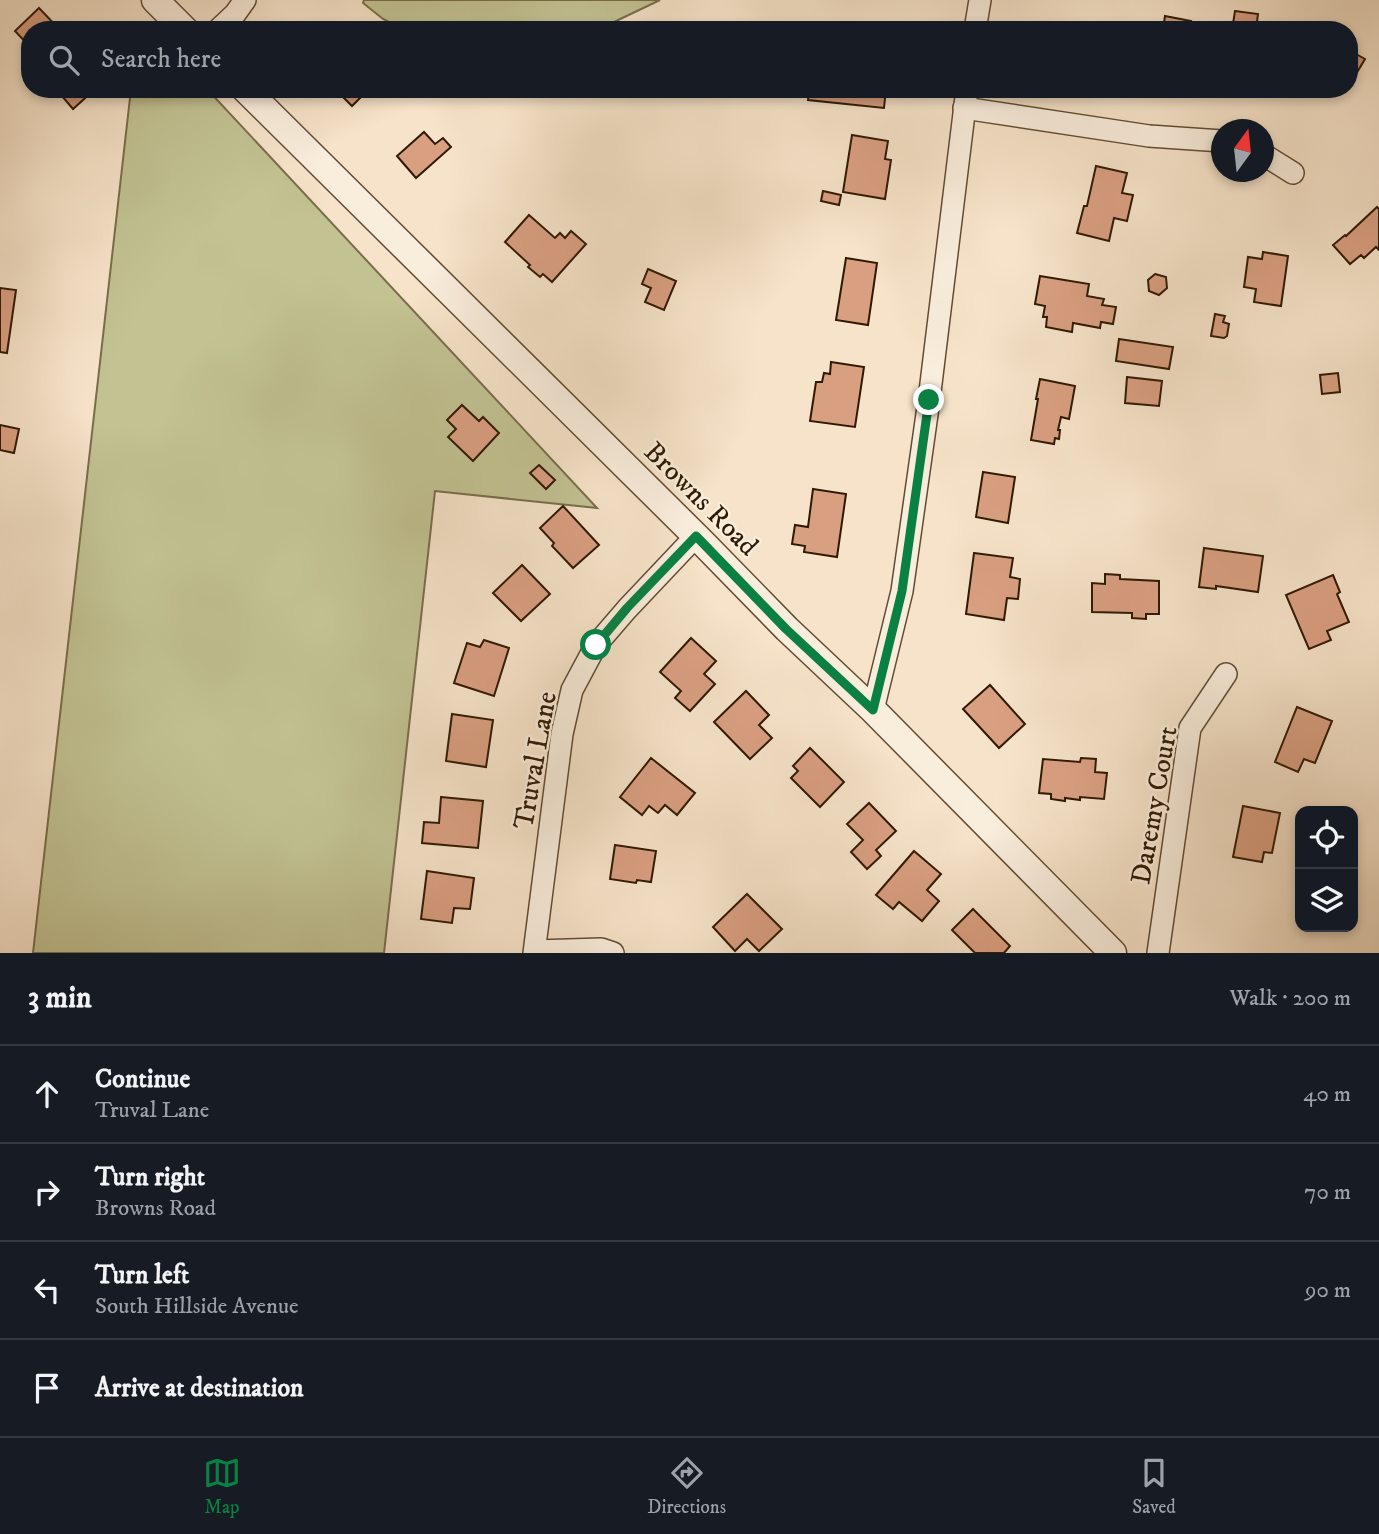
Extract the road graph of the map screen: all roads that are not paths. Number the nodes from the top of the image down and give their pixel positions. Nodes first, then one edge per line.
1 (155, 0) edge
2 (245, 0) edge
3 (980, 0) edge
4 (176, 21) edge
5 (228, 21) edge
6 (976, 21) edge
7 (254, 98) edge
8 (966, 99) edge
9 (1211, 140) edge
10 (1274, 161) edge
11 (1293, 173) dead end
12 (696, 536) junction
13 (1226, 674) dead end
14 (873, 710) junction
15 (535, 952) edge
16 (613, 953) edge
17 (1114, 953) edge
18 (1158, 953) edge

1 - 4 street
2 - 5 street
3 - 6 street
7 - 12 street, Browns Road
8 - 9 street
8 - 14 street
10 - 11 street
12 - 14 street, Browns Road
12 - 15 street, Truval Lane
13 - 18 street, Daremy Court
14 - 17 street, Browns Road
15 - 16 street

